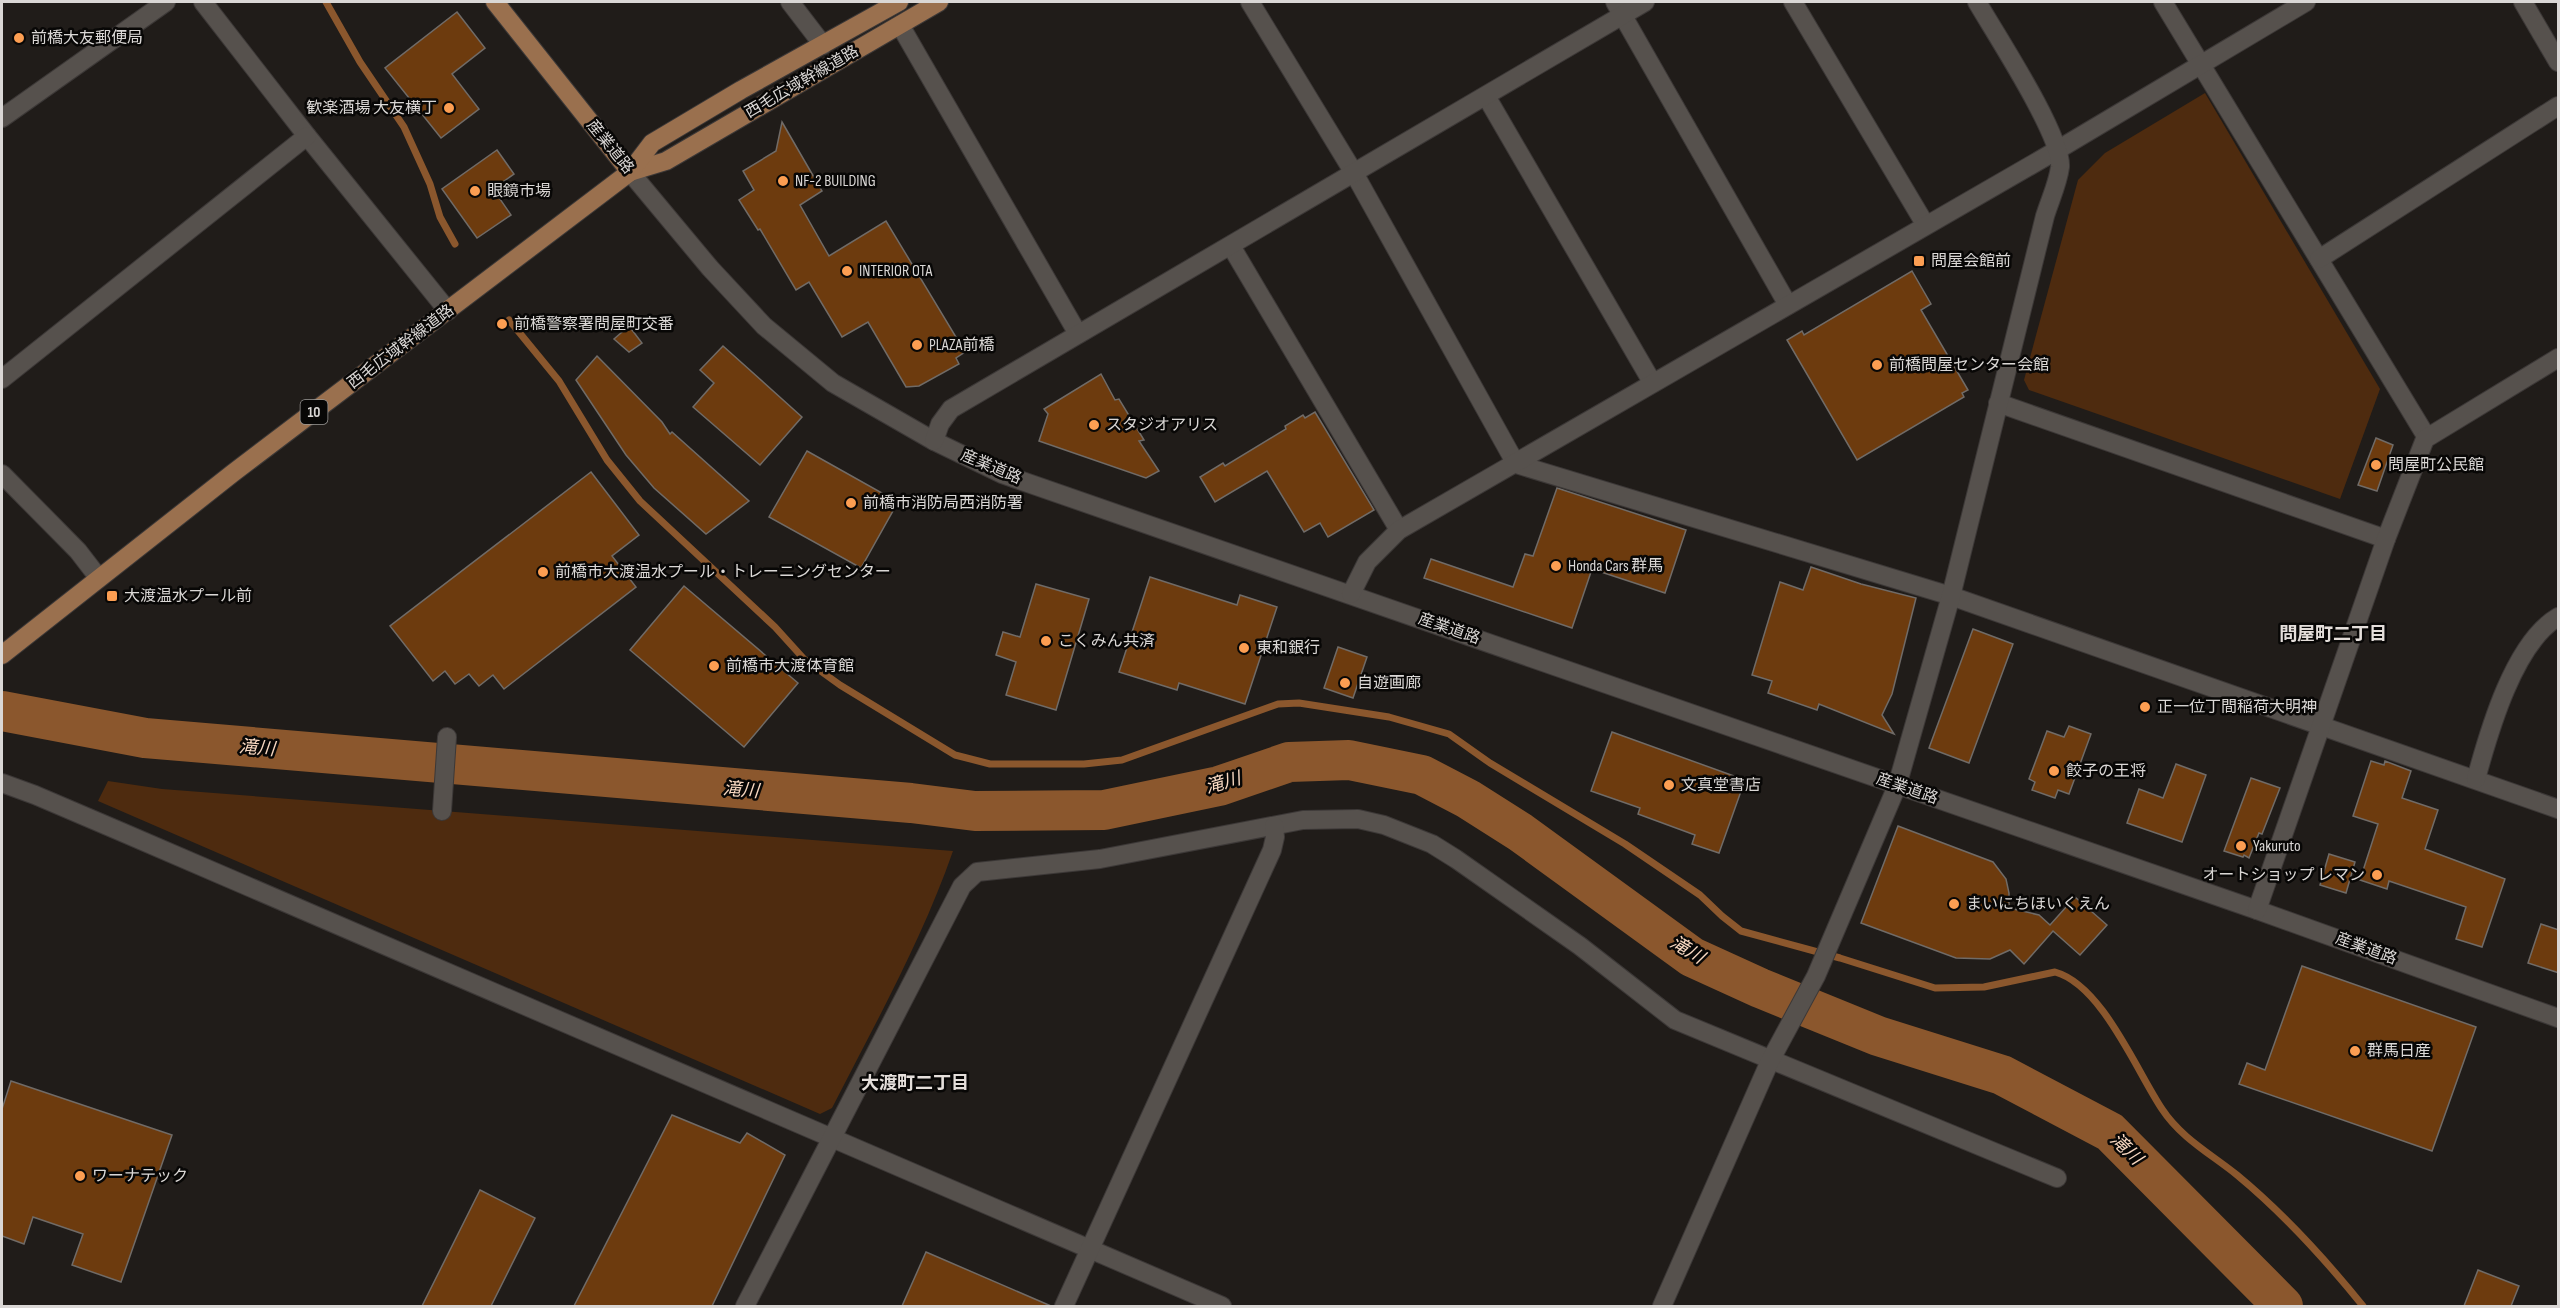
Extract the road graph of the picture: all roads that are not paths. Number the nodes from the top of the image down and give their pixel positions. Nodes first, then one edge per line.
1 (166, 2) edge
2 (203, 2) edge
3 (495, 2) edge
4 (790, 2) edge
5 (899, 2) edge
6 (939, 2) edge
7 (1250, 2) edge
8 (1645, 2) edge
9 (1793, 2) edge
10 (1977, 2) edge
11 (2163, 2) edge
12 (2306, 2) edge
13 (2523, 2) edge
14 (1619, 8) edge
15 (900, 25) junction
16 (823, 45) junction
17 (2559, 62) edge
18 (2200, 63) junction
19 (1486, 96) junction
20 (2559, 106) edge
21 (3, 114) edge
22 (307, 136) junction
23 (2059, 149) junction
24 (630, 172) junction
25 (1354, 173) junction
26 (1925, 224) junction
27 (1231, 246) junction
28 (2319, 259) junction
29 (1788, 304) junction
30 (448, 311) junction
31 (1078, 334) junction
32 (2559, 358) edge
33 (2, 379) edge
34 (1652, 382) junction
35 (1998, 403) junction
36 (2425, 439) junction
37 (934, 441) junction
38 (1516, 464) junction
39 (2, 474) edge
40 (1399, 530) junction
41 (2386, 539) junction
42 (98, 577) junction
43 (1351, 594) junction
44 (1951, 596) junction
45 (2559, 616) edge
46 (2, 655) edge
47 (2321, 727) junction
48 (447, 737) dead end
49 (2476, 779) junction
50 (2, 783) edge
51 (1897, 786) junction
52 (2559, 809) edge
53 (442, 811) dead end
54 (1274, 826) junction
55 (2257, 910) junction
56 (2559, 1018) edge
57 (1770, 1061) junction
58 (831, 1138) junction
59 (2057, 1178) dead end
60 (1090, 1248) junction
61 (745, 1306) edge
62 (1064, 1306) edge
63 (1222, 1306) edge
64 (1662, 1306) edge

1 - 21 street
2 - 22 street
3 - 24 main road, 産業道路
4 - 16 street
5 - 16 main road, 西毛広域幹線道路
6 - 15 main road, 西毛広域幹線道路
7 - 25 street
8 - 14 street
9 - 26 street
10 - 23 street
11 - 18 street
12 - 18 street
13 - 17 street
14 - 19 street
14 - 29 street
15 - 24 main road, 西毛広域幹線道路
15 - 31 street
16 - 24 main road, 西毛広域幹線道路
18 - 23 street
18 - 28 street
19 - 25 street
19 - 34 street
20 - 28 street
22 - 30 street
22 - 33 street
23 - 26 street
23 - 35 street
24 - 30 main road, 西毛広域幹線道路 / 10
24 - 37 street, 産業道路
25 - 27 street
25 - 38 street
26 - 29 street
27 - 31 street
27 - 40 street
28 - 36 street
29 - 34 street
30 - 42 main road, 西毛広域幹線道路 / 10
31 - 37 street
32 - 36 street
34 - 38 street
35 - 41 street
35 - 44 street
36 - 41 street
37 - 43 street, 産業道路
38 - 40 street
38 - 44 street
39 - 42 street
40 - 43 street
41 - 47 street
42 - 46 main road, 西毛広域幹線道路 / 10
43 - 51 street, 産業道路
44 - 47 street
44 - 51 street
45 - 49 street
47 - 49 street
47 - 55 street
48 - 53 street
49 - 52 street
50 - 58 street
51 - 55 street, 産業道路
51 - 57 street
54 - 57 street
54 - 58 street
54 - 60 street
55 - 56 street, 産業道路
57 - 59 street
57 - 64 street
58 - 60 street
58 - 61 street
60 - 62 street
60 - 63 street

